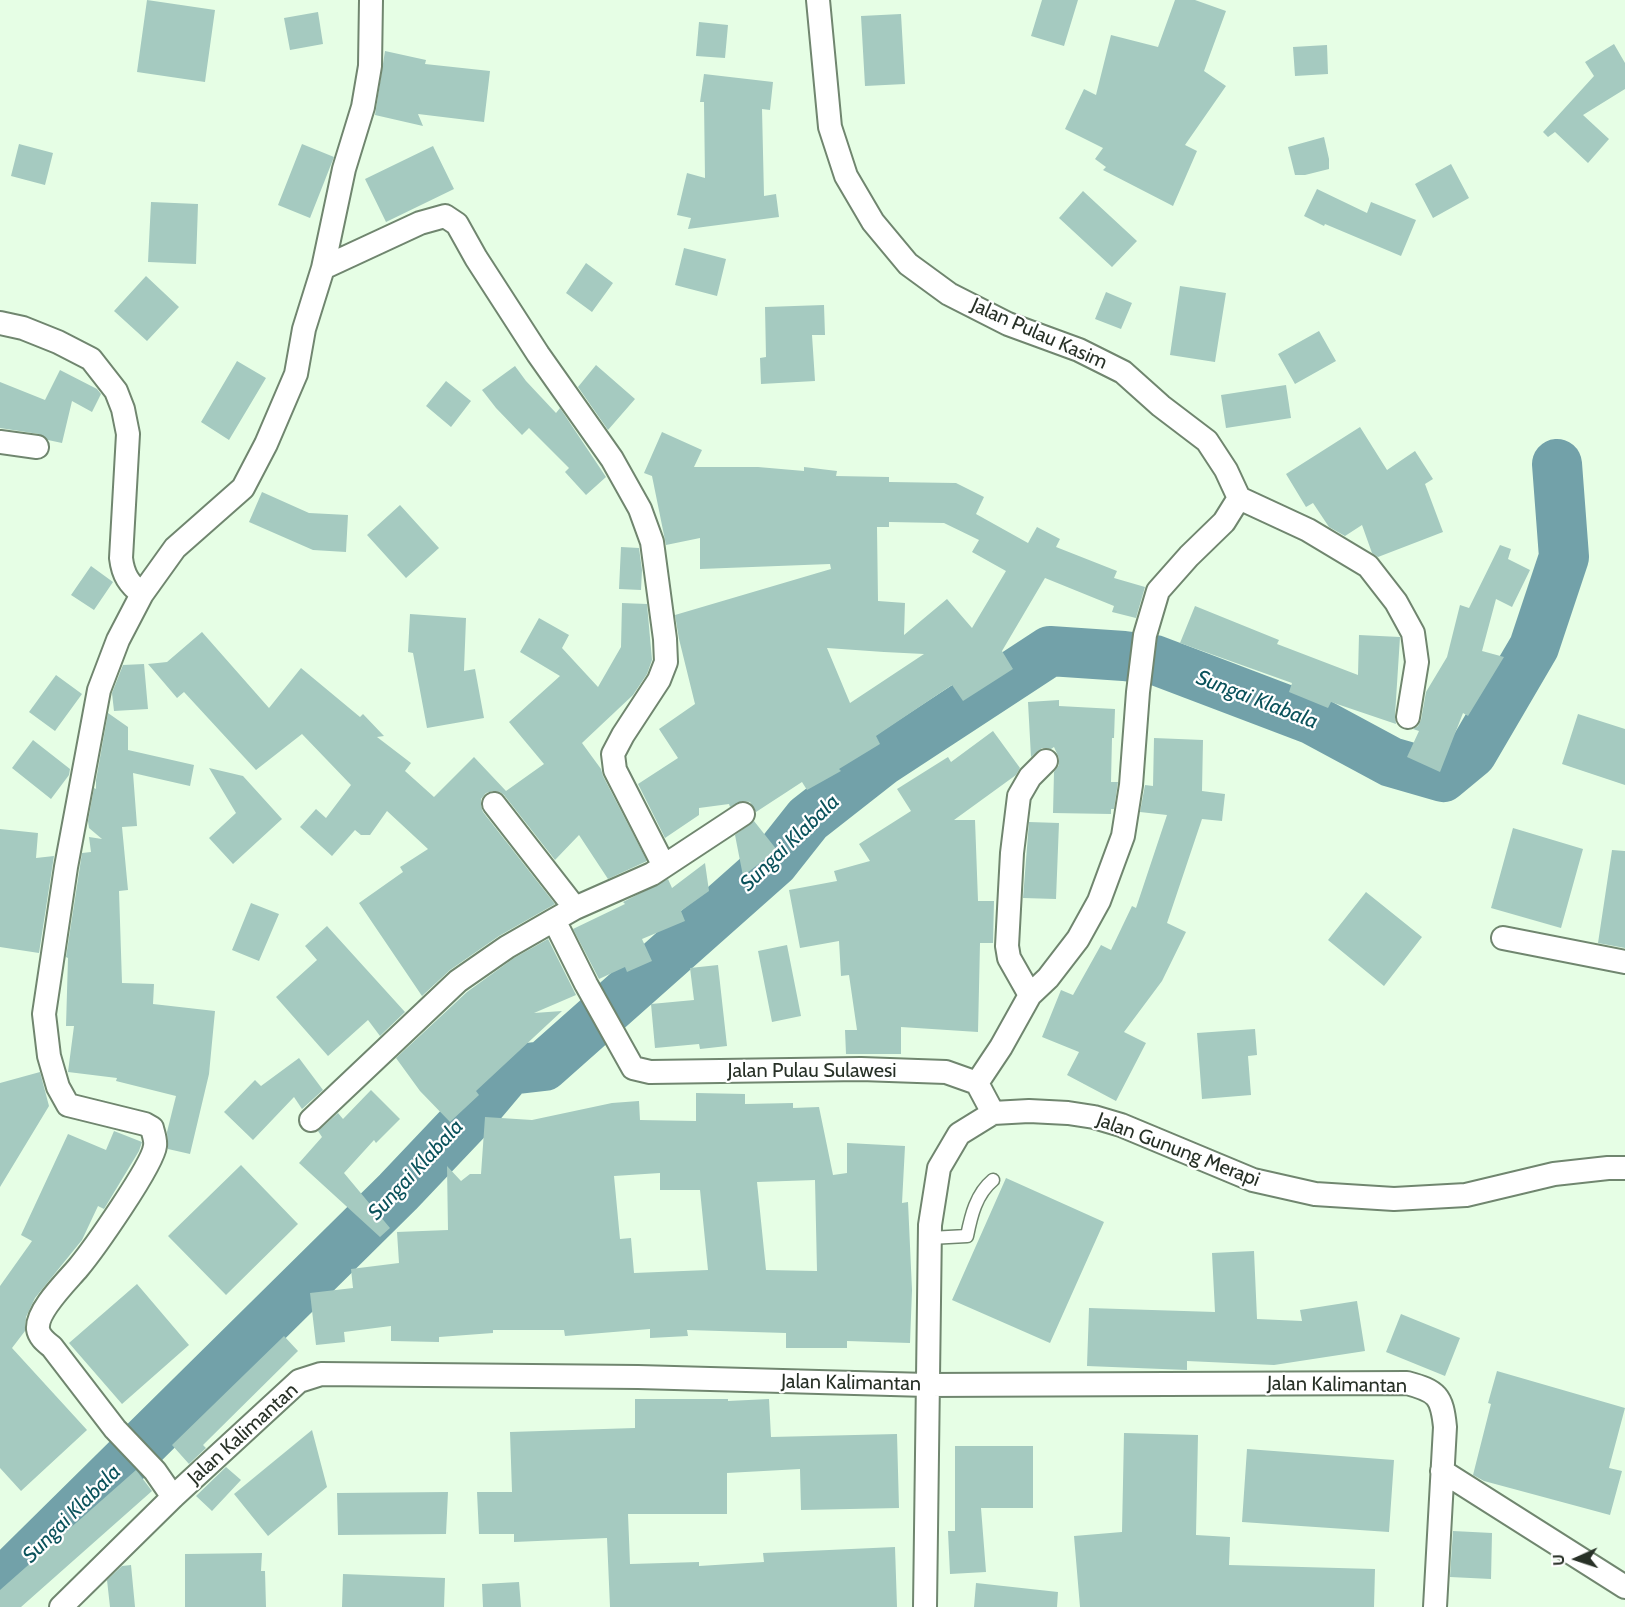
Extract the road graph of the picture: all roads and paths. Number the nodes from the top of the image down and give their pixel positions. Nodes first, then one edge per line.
1 (371, 0) edge
2 (818, 0) edge
3 (323, 268) junction
4 (0, 323) edge
5 (0, 442) edge
6 (37, 447) dead end
7 (1239, 498) junction
8 (142, 594) junction
9 (1408, 717) dead end
10 (1046, 761) dead end
11 (494, 804) dead end
12 (743, 814) dead end
13 (664, 866) junction
14 (575, 908) junction
15 (554, 920) junction
16 (1503, 938) dead end
17 (1625, 962) edge
18 (1030, 995) junction
19 (977, 1083) junction
20 (993, 1113) junction
21 (311, 1120) dead end
22 (1625, 1168) edge
23 (993, 1180) dead end
24 (930, 1238) junction
25 (927, 1385) junction
26 (1442, 1471) junction
27 (173, 1497) junction
28 (1625, 1587) edge
29 (61, 1607) edge
30 (925, 1607) edge
31 (1435, 1607) edge

1 - 3 street
2 - 7 street, Jalan Pulau Kasim
3 - 8 street
3 - 13 street
4 - 8 street
5 - 6 street
7 - 9 street
7 - 18 street
8 - 27 street
10 - 18 street
11 - 14 street
12 - 13 street
13 - 14 street
14 - 15 street
15 - 19 street, Jalan Pulau Sulawesi
15 - 21 street
16 - 17 street
18 - 19 street
19 - 20 street
20 - 22 street, Jalan Gunung Merapi
20 - 24 street, Jalan Gunung Merapi
23 - 24 lane
24 - 25 street, Jalan Gunung Merapi
25 - 26 street, Jalan Kalimantan
25 - 27 street, Jalan Kalimantan
25 - 30 street, Jalan Gunung Merapi
26 - 28 street
26 - 31 street
27 - 29 street, Jalan Kalimantan

